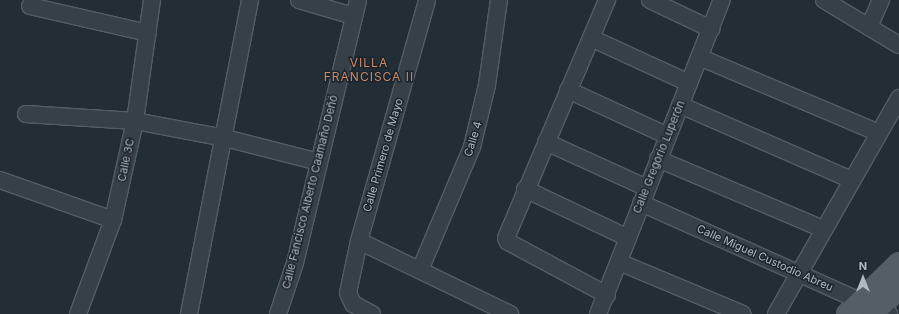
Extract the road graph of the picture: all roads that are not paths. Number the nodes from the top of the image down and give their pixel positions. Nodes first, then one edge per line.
1 (152, 0) edge
2 (250, 0) edge
3 (299, 0) edge
4 (358, 0) edge
5 (427, 0) edge
6 (499, 0) edge
7 (607, 0) edge
8 (650, 0) edge
9 (722, 0) edge
10 (824, 0) edge
11 (881, 0) edge
12 (30, 6) dead end
13 (353, 16) junction
14 (869, 28) junction
15 (711, 29) junction
16 (148, 33) junction
17 (591, 38) junction
18 (899, 45) edge
19 (699, 57) junction
20 (689, 83) junction
21 (568, 90) junction
22 (899, 98) edge
23 (680, 105) junction
24 (26, 114) dead end
25 (135, 121) junction
26 (879, 132) junction
27 (668, 136) junction
28 (225, 138) junction
29 (546, 142) junction
30 (658, 160) junction
31 (319, 162) junction
32 (0, 180) edge
33 (852, 180) junction
34 (647, 188) junction
35 (525, 189) junction
36 (641, 203) junction
37 (114, 220) junction
38 (823, 229) junction
39 (628, 238) junction
40 (359, 241) junction
41 (619, 262) junction
42 (899, 263) edge
43 (420, 270) junction
44 (797, 273) junction
45 (899, 287) edge
46 (607, 294) junction
47 (854, 307) edge
48 (195, 312) edge
49 (880, 312) edge
50 (78, 314) edge
51 (278, 314) edge
52 (372, 314) edge
53 (510, 314) edge
54 (598, 314) edge
55 (743, 314) edge
56 (776, 314) edge

1 - 16 street, Calle 3C
2 - 28 street
3 - 13 street
4 - 13 street, Calle Fancisco Alberto Caamaño Deñó
5 - 40 street, Calle Primero de Mayo
6 - 43 street, Calle 4
7 - 17 street
8 - 15 street
9 - 15 street, Calle Gregorio Luperón
10 - 14 street
11 - 14 street
12 - 16 street
13 - 31 street, Calle Fancisco Alberto Caamaño Deñó
14 - 18 street
15 - 19 street, Calle Gregorio Luperón
16 - 25 street, Calle 3C
17 - 20 street
17 - 21 street
19 - 20 street, Calle Gregorio Luperón
19 - 26 street
20 - 23 street, Calle Gregorio Luperón
21 - 27 street
21 - 29 street
22 - 26 street
23 - 27 street, Calle Gregorio Luperón
23 - 33 street
24 - 25 street
25 - 28 street
25 - 37 street, Calle 3C
26 - 33 street
27 - 30 street, Calle Gregorio Luperón
28 - 31 street
28 - 48 street
29 - 34 street
29 - 35 street
30 - 34 street, Calle Gregorio Luperón
30 - 38 street
31 - 51 street, Calle Fancisco Alberto Caamaño Deñó
32 - 37 street
33 - 38 street
34 - 36 street, Calle Gregorio Luperón
35 - 39 street
35 - 46 street
36 - 39 street, Calle Gregorio Luperón
36 - 44 street, Calle Miguel Custodio Abreu
37 - 50 street, Calle 3C
38 - 44 street
39 - 41 street, Calle Gregorio Luperón
40 - 43 street
40 - 52 street, Calle Primero de Mayo
41 - 46 street, Calle Gregorio Luperón
41 - 55 street
42 - 47 main road
43 - 53 street
44 - 47 street, Calle Miguel Custodio Abreu
44 - 56 street
45 - 49 main road
46 - 54 street, Calle Gregorio Luperón
47 - 49 street, Calle Miguel Custodio Abreu

